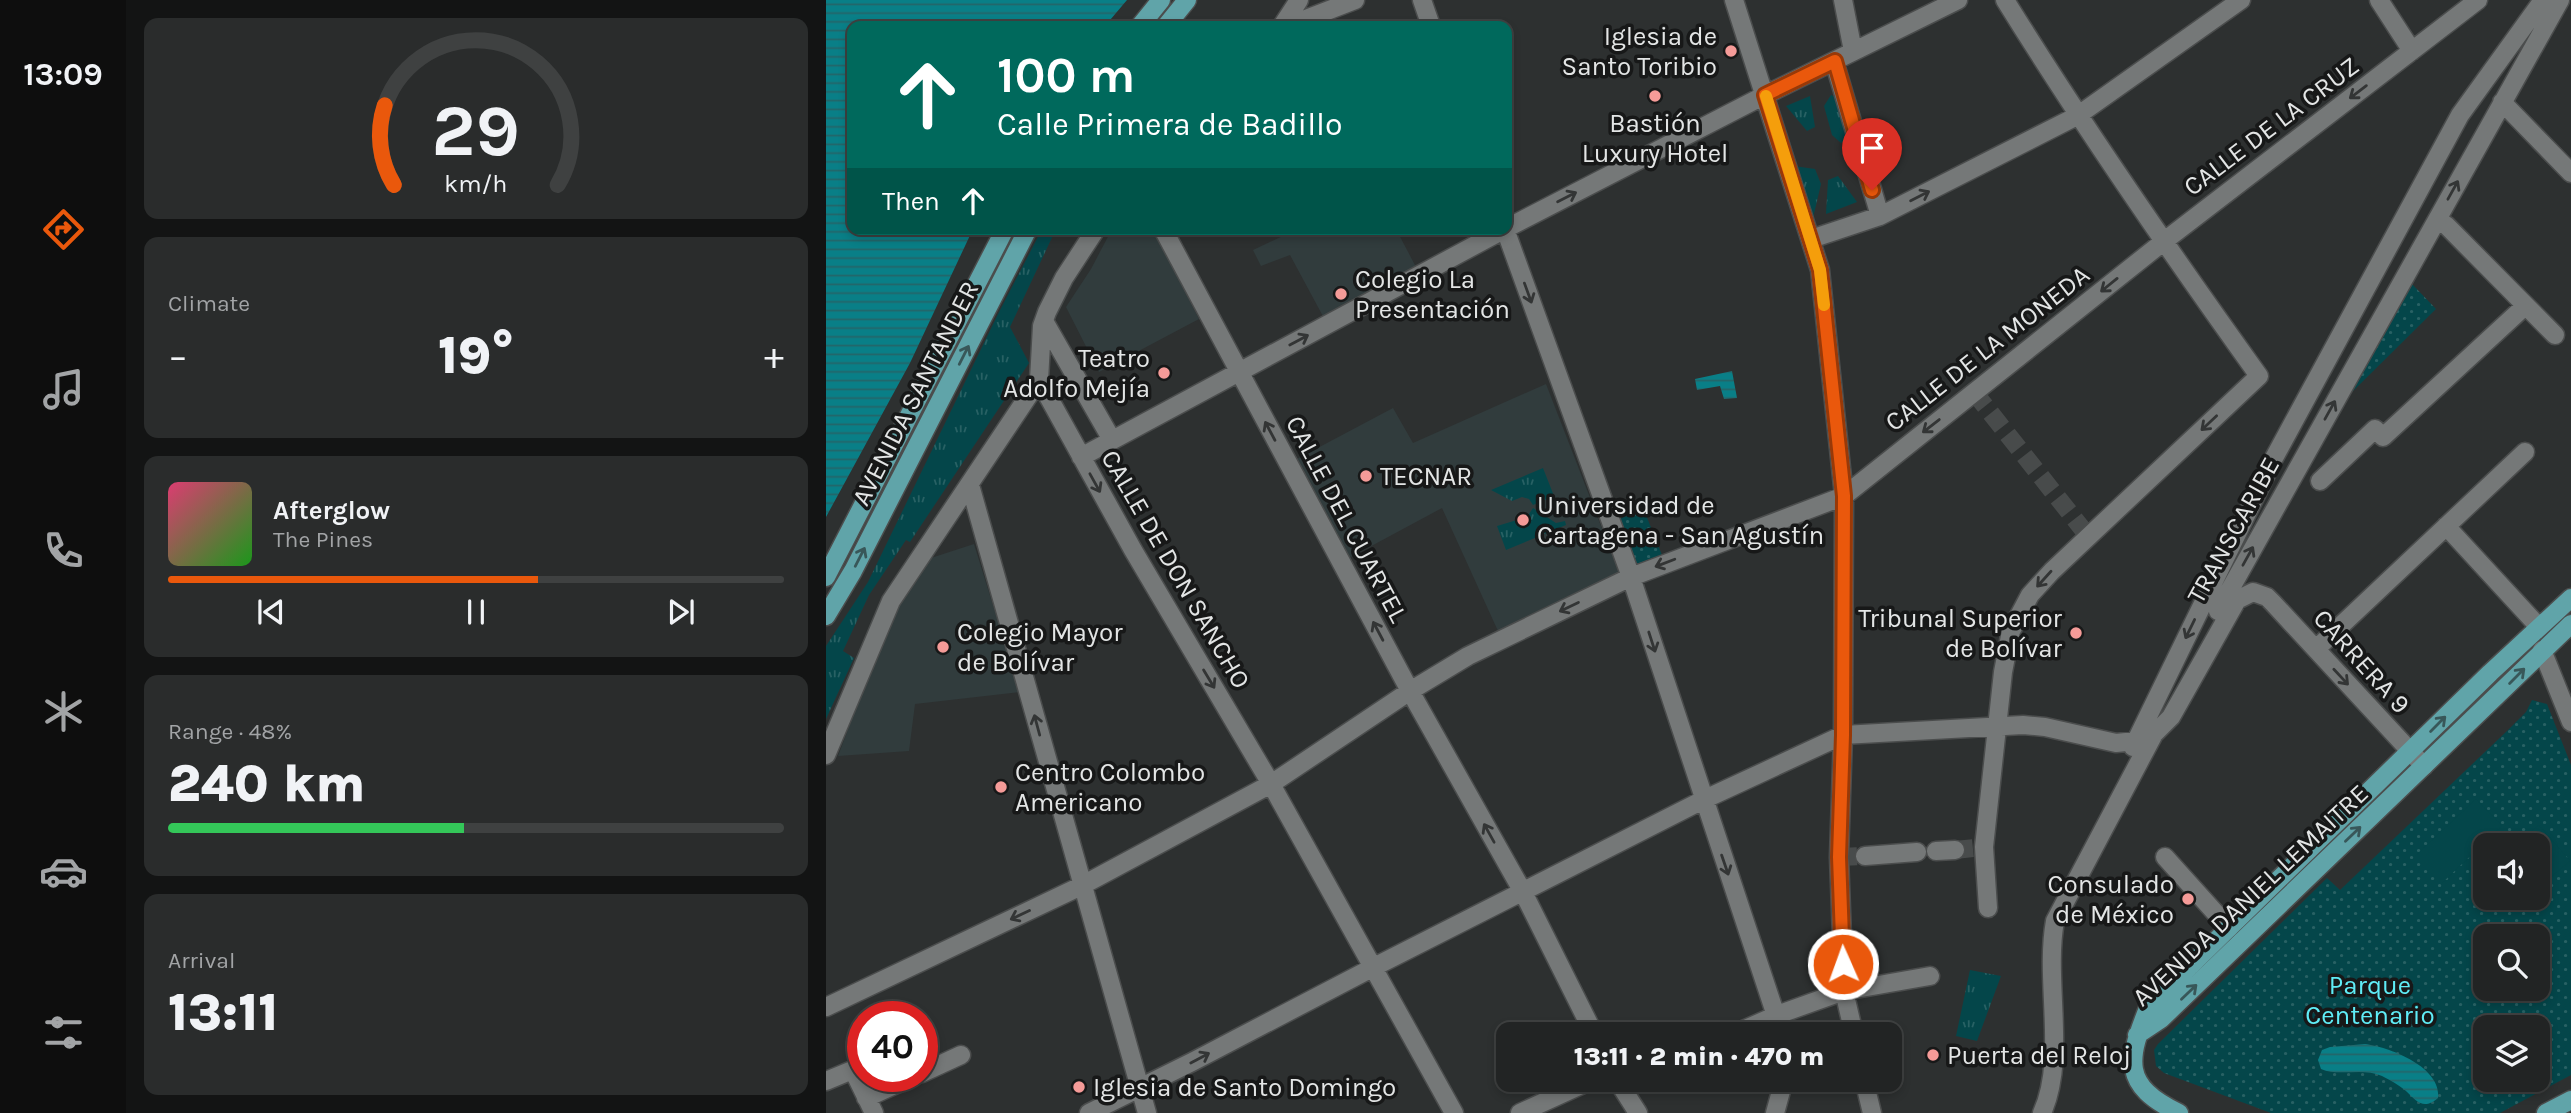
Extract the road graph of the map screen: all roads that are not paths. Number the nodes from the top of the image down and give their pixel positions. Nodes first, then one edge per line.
1 (1161, 0) edge
2 (1187, 0) edge
3 (1355, 0) edge
4 (1422, 0) edge
5 (1734, 0) edge
6 (1843, 0) edge
7 (1958, 0) edge
8 (2004, 0) edge
9 (2241, 0) edge
10 (2379, 0) edge
11 (2478, 0) edge
12 (2543, 0) edge
13 (2560, 0) edge
14 (1300, 1) edge
15 (1144, 21) edge
16 (1170, 21) edge
17 (1286, 21) edge
18 (1300, 21) edge
19 (1429, 21) edge
20 (1853, 51) junction
21 (2412, 51) junction
22 (1835, 61) junction
23 (1765, 95) junction
24 (2502, 102) junction
25 (2077, 116) junction
26 (2571, 173) edge
27 (1880, 216) junction
28 (1512, 225) edge
29 (2446, 225) dead end
30 (1002, 235) edge
31 (1025, 235) edge
32 (1092, 235) edge
33 (1166, 235) edge
34 (1494, 235) edge
35 (1507, 235) edge
36 (1811, 239) junction
37 (2162, 242) junction
38 (2525, 306) junction
39 (1044, 321) junction
40 (2554, 335) dead end
41 (1238, 372) junction
42 (1039, 380) junction
43 (1112, 440) junction
44 (2525, 452) dead end
45 (1081, 457) junction
46 (2320, 481) dead end
47 (970, 485) junction
48 (1844, 496) junction
49 (2446, 526) junction
50 (1631, 577) junction
51 (826, 578) edge
52 (2571, 598) edge
53 (826, 617) edge
54 (2571, 624) edge
55 (2539, 627) junction
56 (2316, 649) junction
57 (2542, 650) junction
58 (1410, 691) junction
59 (2571, 722) edge
60 (1998, 726) junction
61 (1843, 735) junction
62 (2153, 735) junction
63 (2136, 741) junction
64 (2410, 752) junction
65 (826, 755) edge
66 (2424, 766) junction
67 (1271, 783) junction
68 (1703, 800) junction
69 (1955, 850) tunnel mouth
70 (1866, 856) tunnel mouth
71 (2165, 857) dead end
72 (1081, 886) junction
73 (1522, 892) junction
74 (1988, 908) dead end
75 (2229, 928) junction
76 (1372, 968) junction
77 (1930, 976) dead end
78 (1844, 991) junction
79 (826, 1007) edge
80 (1777, 1015) junction
81 (1588, 1022) edge
82 (1761, 1022) edge
83 (1779, 1022) edge
84 (1851, 1022) edge
85 (2137, 1035) junction
86 (961, 1055) dead end
87 (938, 1066) edge
88 (847, 1072) edge
89 (826, 1081) edge
90 (1139, 1089) junction
91 (890, 1092) edge
92 (1565, 1092) edge
93 (1628, 1092) edge
94 (1781, 1092) edge
95 (1867, 1092) edge
96 (2571, 1100) edge
97 (870, 1105) edge
98 (1089, 1113) edge
99 (1147, 1113) edge
100 (1454, 1113) edge
101 (1520, 1113) edge
102 (1638, 1113) edge
103 (1775, 1113) edge
104 (1872, 1113) edge
105 (2032, 1113) edge
106 (2042, 1113) edge
107 (2179, 1113) edge
108 (2546, 1113) edge

1 - 15 main road
2 - 16 main road
3 - 18 street
4 - 19 street
5 - 23 street
6 - 20 street
7 - 20 street
8 - 25 street
9 - 25 street
10 - 21 street
11 - 21 street, CALLE DE LA CRUZ
12 -> 63 street, TRANSCARIBE
13 - 24 street, TRANSCARIBE
14 - 17 street
20 - 22 street
21 -> 37 street, CALLE DE LA CRUZ
22 - 23 street
22 - 27 street
28 -> 23 street
23 - 36 street
24 - 26 street
62 -> 24 street, TRANSCARIBE
27 -> 25 street
25 - 37 street
27 - 36 street
29 - 38 street
30 - 51 main road, AVENIDA SANTANDER
53 -> 31 main road, AVENIDA SANTANDER
32 - 39 street
33 - 41 street, CALLE DEL CUARTEL
41 -> 34 street
35 -> 50 street
36 - 48 street
37 -> 48 street, CALLE DE LA MONEDA
37 -> 60 street
38 - 40 street
38 - 46 street
39 - 42 street
39 - 43 street
41 - 43 street
58 -> 41 street, CALLE DEL CUARTEL
42 - 45 street, CALLE DE DON SANCHO
42 - 47 street
43 - 45 street
44 - 49 street
45 -> 67 street, CALLE DE DON SANCHO
47 - 65 street
72 -> 47 street
48 -> 50 street, CALLE DE LA MONEDA
48 - 61 street
49 - 55 street
49 - 56 street
50 -> 58 street, CALLE DE LA MONEDA
50 -> 68 street
52 - 55 main road, AVENIDA DANIEL LEMAITRE
54 - 57 main road, AVENIDA DANIEL LEMAITRE
64 -> 55 main road, AVENIDA DANIEL LEMAITRE
56 - 62 street, CARRERA 9
56 -> 64 street, CARRERA 9
57 - 59 street
66 -> 57 main road, AVENIDA DANIEL LEMAITRE
58 - 67 street, CALLE DE LA MONEDA
73 -> 58 street, CALLE DEL CUARTEL
60 - 61 street
60 - 63 street
60 - 74 street
61 - 68 street
61 - 78 street
62 - 63 street
62 - 106 street, TRANSCARIBE
63 - 105 street, TRANSCARIBE
64 - 66 street, CARRERA 9
64 - 75 main road, AVENIDA DANIEL LEMAITRE
85 -> 66 main road, AVENIDA DANIEL LEMAITRE
67 - 72 street, CALLE DE LA MONEDA
67 - 76 street, CALLE DE DON SANCHO
68 - 73 street
68 -> 80 street
69 - 70 street
71 - 75 street
72 -> 79 street, CALLE DE LA MONEDA
72 - 90 street
73 - 76 street
73 - 81 street, CALLE DEL CUARTEL
75 - 85 main road, AVENIDA DANIEL LEMAITRE
90 -> 76 street
76 - 100 street, CALLE DE DON SANCHO
77 - 78 street
78 - 80 street
78 - 84 street
80 - 82 street
80 - 83 street
85 - 107 main road
86 - 87 street
88 - 89 street
90 - 98 street
90 - 99 street
91 - 97 street
92 - 101 street
93 - 102 street
94 - 103 street
95 - 104 street
96 - 108 main road

